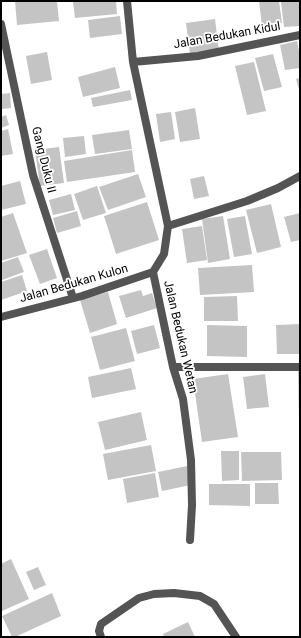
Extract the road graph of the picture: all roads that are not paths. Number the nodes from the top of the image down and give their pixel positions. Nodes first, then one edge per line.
1 (127, 1) edge
2 (1, 24) edge
3 (300, 35) edge
4 (133, 62) junction
5 (300, 176) edge
6 (168, 226) junction
7 (153, 272) junction
8 (73, 298) junction
9 (1, 317) edge
10 (173, 367) junction
11 (300, 367) edge
12 (190, 540) dead end
13 (101, 637) edge
14 (236, 637) edge

1 - 4 street, Jalan Bedukan Wetan
2 - 8 street, Gang Duku II
3 - 4 street, Jalan Bedukan Kidul
4 - 6 street, Jalan Bedukan Wetan
5 - 6 street
6 - 7 street, Jalan Bedukan Wetan
7 - 8 street, Jalan Bedukan Kulon
7 - 10 street, Jalan Bedukan Wetan
8 - 9 street, Jalan Bedukan Kulon
10 - 11 street
10 - 12 street, Jalan Bedukan Wetan
13 - 14 street

